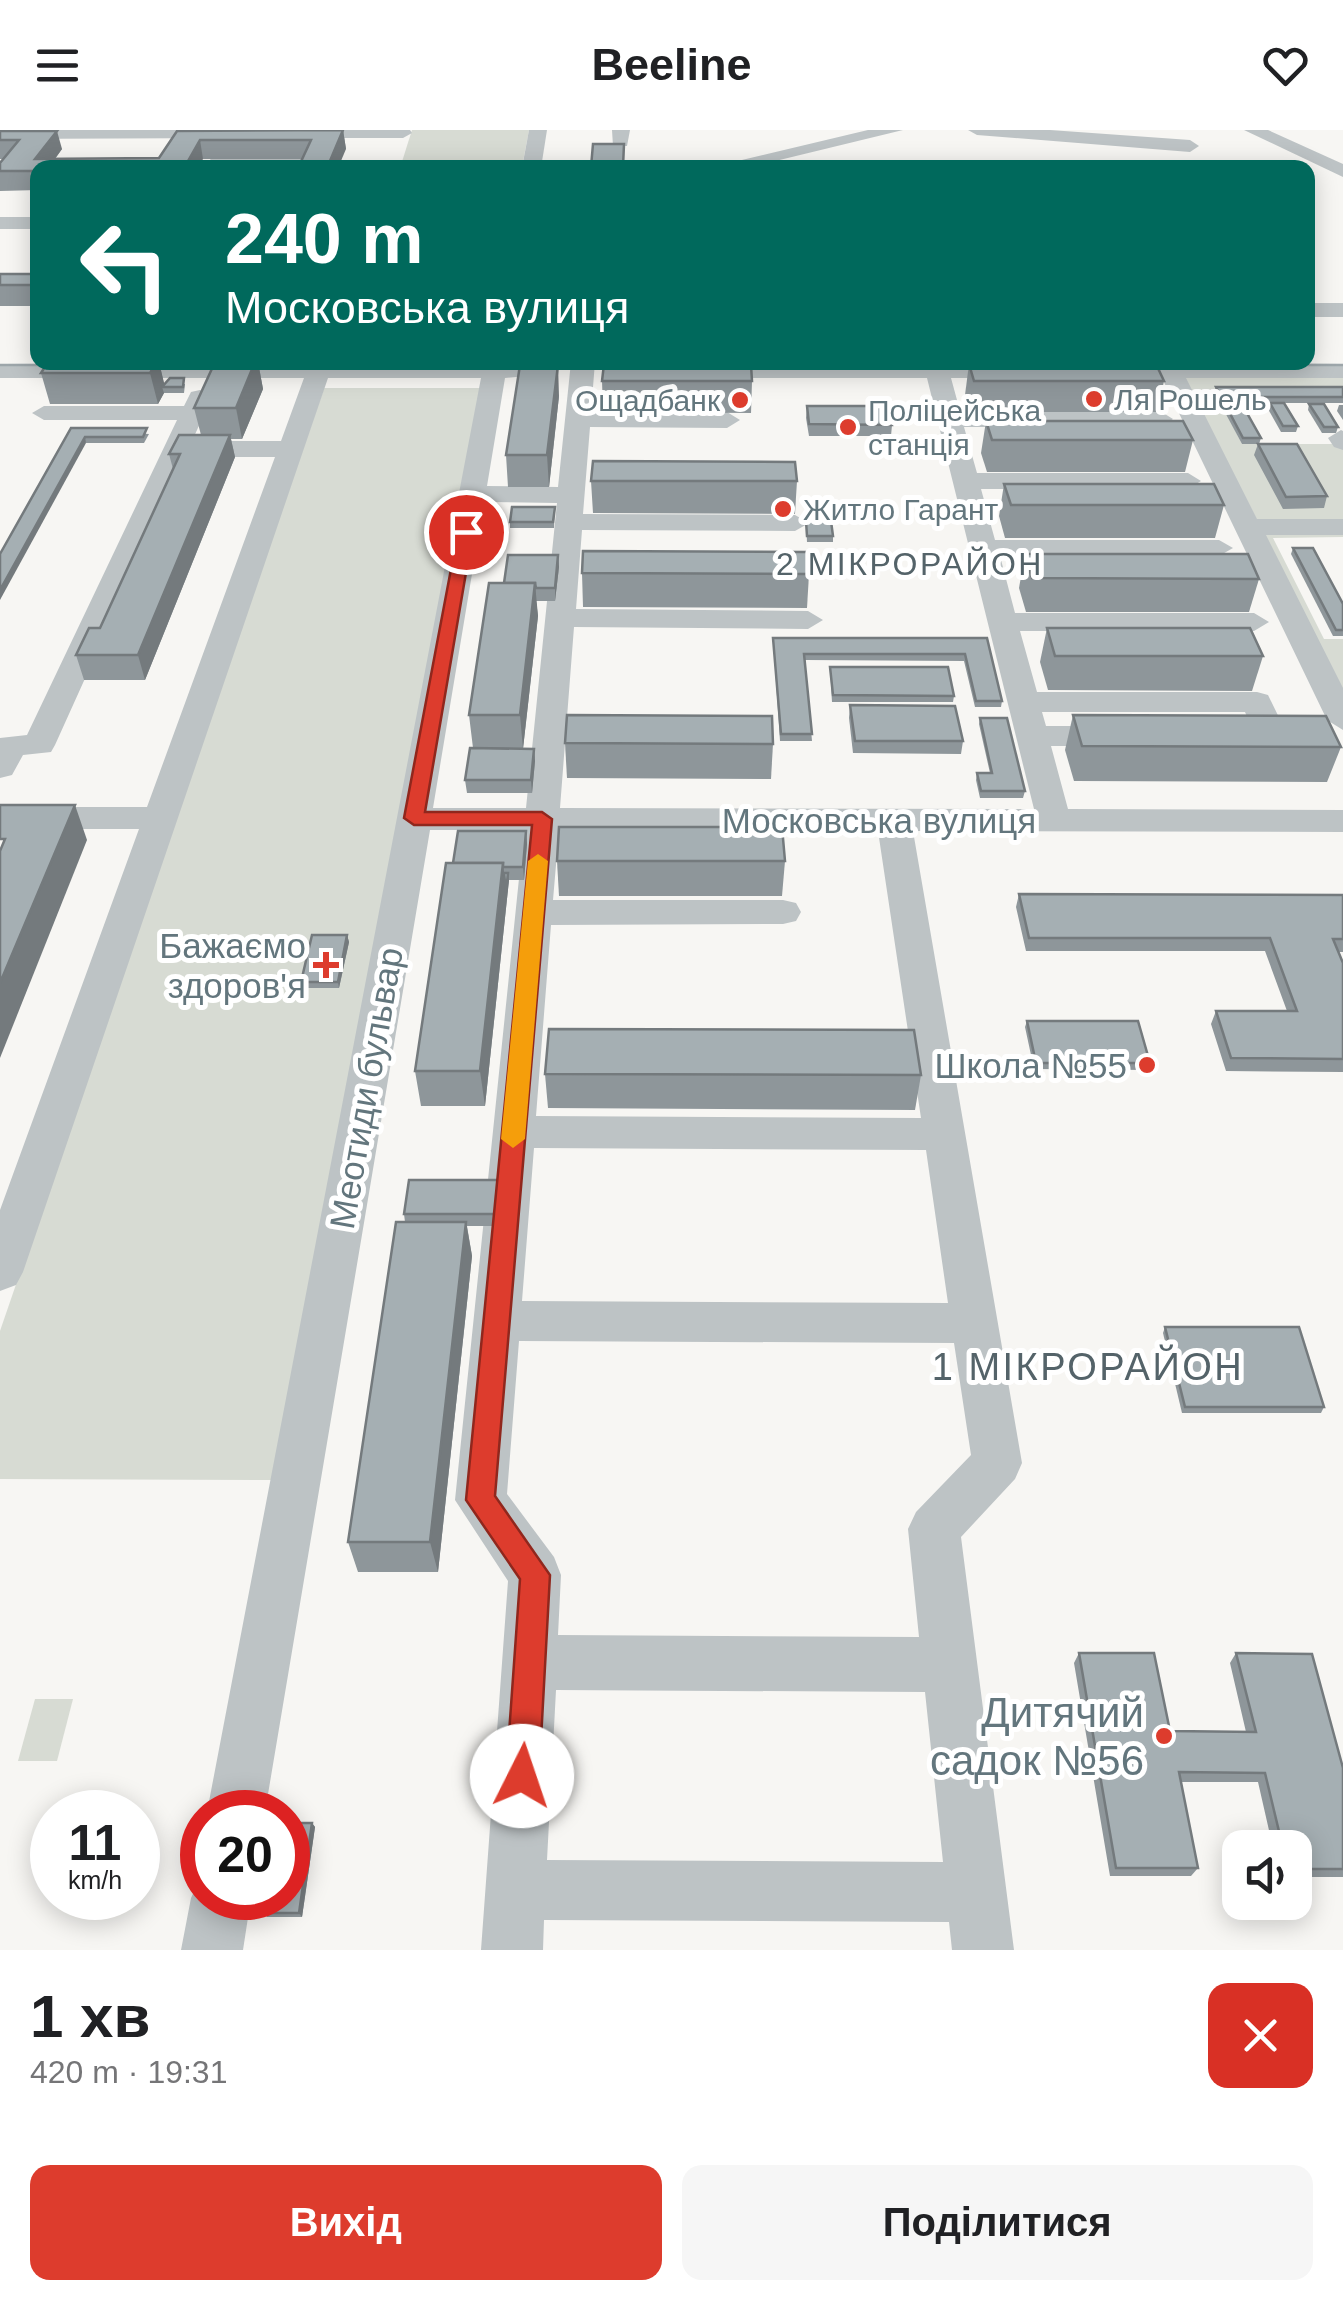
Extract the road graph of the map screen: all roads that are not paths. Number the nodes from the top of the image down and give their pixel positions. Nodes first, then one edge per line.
1 (538, 130) edge
2 (894, 130) edge
3 (977, 130) edge
4 (1253, 130) edge
5 (0, 134) edge
6 (86, 134) junction
7 (178, 134) junction
8 (402, 138) edge
9 (815, 138) edge
10 (295, 150) edge
11 (70, 156) edge
12 (164, 156) edge
13 (236, 160) edge
14 (532, 160) edge
15 (718, 160) edge
16 (1161, 160) edge
17 (1343, 171) edge
18 (0, 223) edge
19 (30, 223) edge
20 (1315, 287) edge
21 (1343, 287) edge
22 (1315, 310) edge
23 (1343, 310) edge
24 (0, 355) edge
25 (30, 355) edge
26 (1315, 356) edge
27 (1343, 356) edge
28 (80, 370) edge
29 (319, 370) edge
30 (494, 370) edge
31 (594, 370) edge
32 (880, 370) edge
33 (937, 370) edge
34 (1022, 370) edge
35 (1111, 370) edge
36 (1181, 370) edge
37 (1302, 370) edge
38 (0, 371) edge
39 (666, 371) edge
40 (1050, 371) edge
41 (1088, 371) edge
42 (1343, 371) edge
43 (767, 376) edge
44 (44, 413) edge
45 (578, 419) junction
46 (949, 419) junction
47 (1160, 419) edge
48 (727, 420) edge
49 (176, 450) junction
50 (291, 450) junction
51 (966, 480) junction
52 (1188, 481) edge
53 (472, 494) junction
54 (570, 508) junction
55 (796, 523) edge
56 (1248, 527) junction
57 (1343, 527) edge
58 (983, 548) junction
59 (1219, 548) dead end
60 (560, 618) junction
61 (808, 620) dead end
62 (1002, 622) junction
63 (1254, 622) dead end
64 (1023, 702) junction
65 (1343, 720) edge
66 (1032, 736) junction
67 (1152, 736) edge
68 (1212, 736) edge
69 (550, 737) junction
70 (587, 737) edge
71 (0, 768) edge
72 (0, 818) edge
73 (161, 818) junction
74 (414, 818) junction
75 (542, 819) junction
76 (894, 820) junction
77 (1054, 820) junction
78 (1343, 821) edge
79 (534, 912) junction
80 (784, 912) dead end
81 (514, 1132) junction
82 (945, 1134) junction
83 (4, 1252) edge
84 (497, 1321) junction
85 (975, 1323) junction
86 (530, 1662) junction
87 (950, 1665) junction
88 (240, 1790) edge
89 (515, 1890) junction
90 (976, 1892) junction
91 (217, 1920) edge
92 (212, 1950) edge
93 (512, 1950) edge
94 (983, 1950) edge

1 - 14 street
2 - 9 street
3 - 16 street
4 - 17 street
5 - 6 street
6 - 7 street
6 - 11 street
7 - 10 street
7 - 12 street
8 - 10 street
9 - 15 street
10 - 13 street
18 - 19 street
20 - 21 street
22 - 23 street
24 - 25 street
26 - 27 street
28 - 38 street
29 - 50 street
30 - 53 street, Меотиди бульвар
31 - 45 street
32 - 43 street
33 - 46 street
34 - 40 street
35 - 41 street
36 - 56 street
37 - 42 street
39 - 43 street
44 - 49 street
45 - 48 street
45 - 54 street
46 - 47 street
46 - 51 street
49 - 50 street
49 - 71 street
50 - 73 street
51 - 52 street
51 - 58 street
53 - 54 street
53 - 74 street, Меотиди бульвар
54 - 55 street
54 - 60 street
56 - 57 street
56 - 65 street
58 - 59 street
58 - 62 street
60 - 61 street
60 - 69 street
62 - 63 street
62 - 64 street
64 - 66 street
64 - 68 street
66 - 67 street
66 - 77 street
69 - 70 street
69 - 75 street
72 - 73 street
73 - 83 street
74 - 75 street, Московська вулиця
74 - 88 street, Меотиди бульвар
75 - 76 street, Московська вулиця
75 - 79 street
76 - 77 street, Московська вулиця
76 - 82 street
77 - 78 street, Московська вулиця
79 - 80 street
79 - 81 street
81 - 82 street
81 - 84 street
82 - 85 street
84 - 85 street
84 - 86 street
85 - 87 street
86 - 87 street
86 - 89 street
87 - 90 street
89 - 90 street
89 - 93 street
90 - 94 street
91 - 92 street

